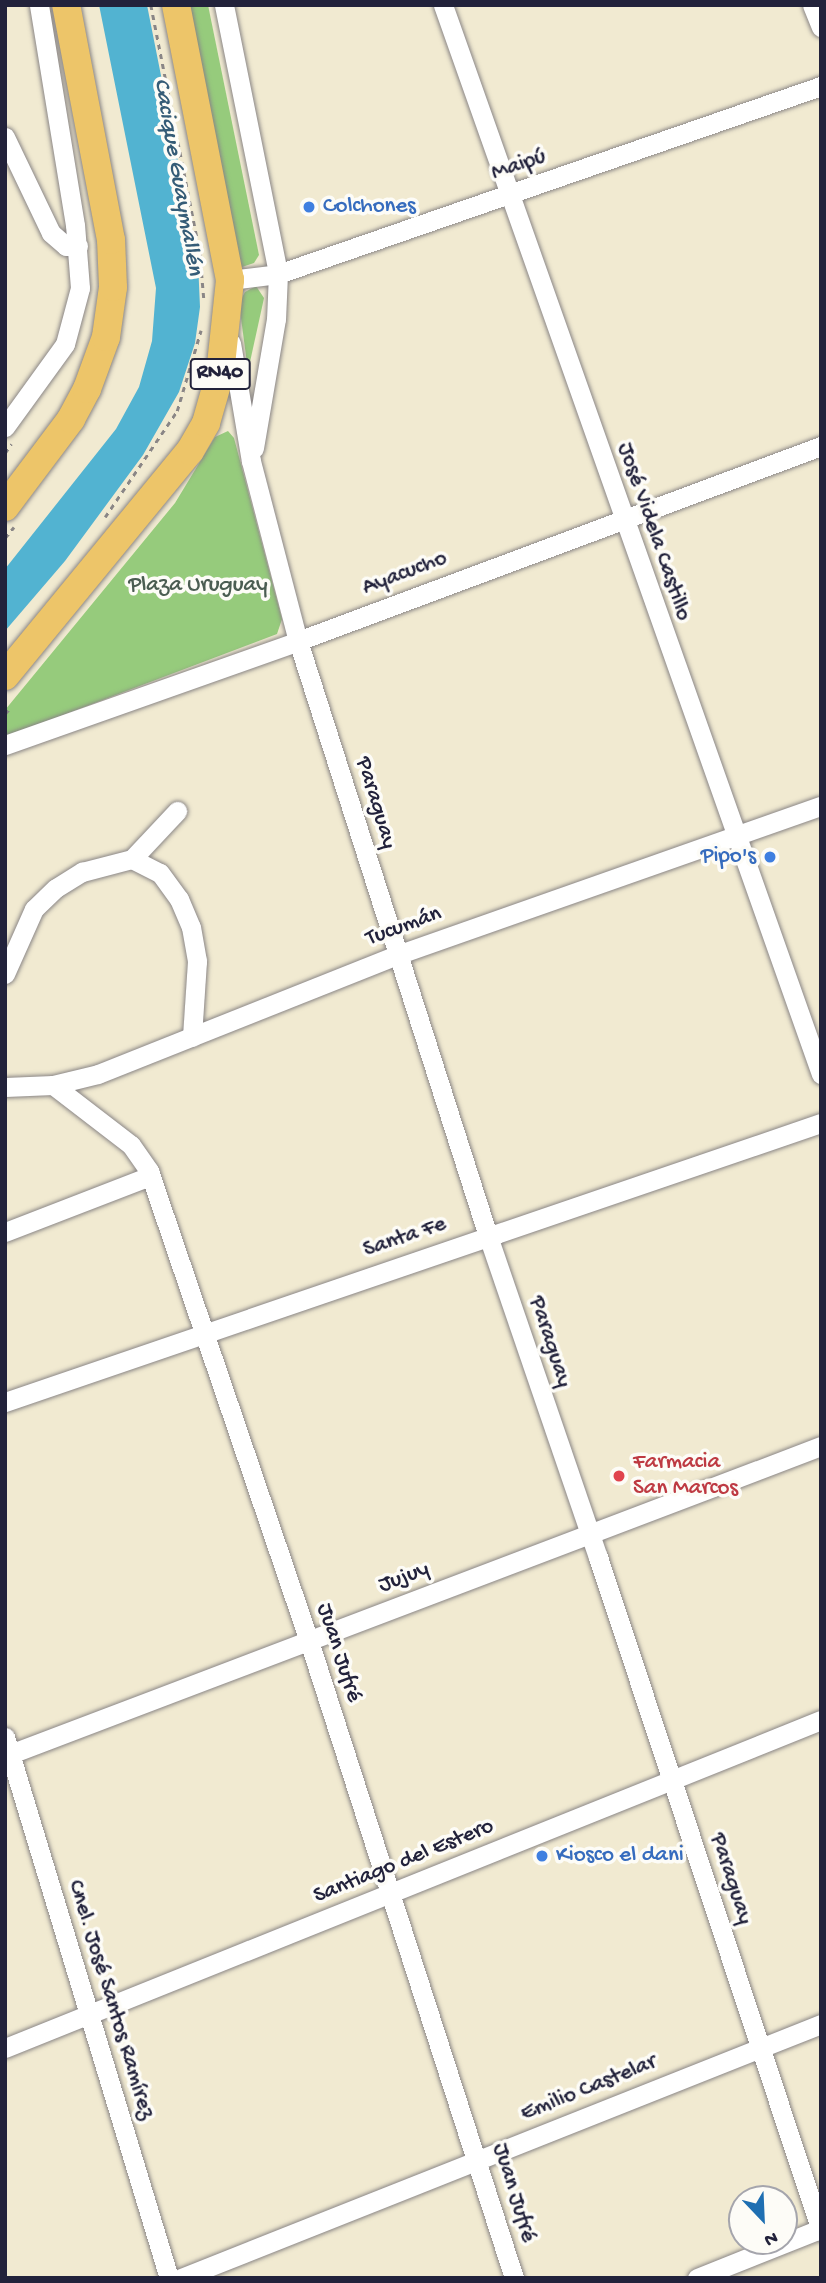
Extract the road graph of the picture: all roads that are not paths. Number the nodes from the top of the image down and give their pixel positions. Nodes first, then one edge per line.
1 (39, 5) edge
2 (66, 5) edge
3 (176, 5) edge
4 (224, 5) edge
5 (443, 5) edge
6 (812, 5) edge
7 (821, 27) edge
8 (821, 86) edge
9 (5, 137) edge
10 (509, 195) junction
11 (78, 246) junction
12 (278, 274) junction
13 (230, 280) junction
14 (216, 307) junction
15 (5, 427) edge
16 (821, 446) edge
17 (251, 461) junction
18 (5, 507) edge
19 (622, 517) junction
20 (298, 641) junction
21 (5, 676) edge
22 (6, 745) edge
23 (821, 806) edge
24 (177, 811) dead end
25 (735, 835) junction
26 (132, 859) junction
27 (397, 955) junction
28 (5, 974) edge
29 (192, 1037) junction
30 (821, 1074) edge
31 (52, 1084) junction
32 (5, 1087) edge
33 (821, 1123) edge
34 (150, 1176) junction
35 (5, 1232) edge
36 (488, 1236) junction
37 (202, 1332) junction
38 (5, 1402) edge
39 (821, 1446) edge
40 (589, 1533) junction
41 (309, 1641) junction
42 (821, 1720) edge
43 (7, 1749) edge
44 (672, 1780) junction
45 (391, 1894) junction
46 (90, 2016) junction
47 (821, 2024) edge
48 (5, 2048) edge
49 (760, 2048) junction
50 (477, 2160) junction
51 (820, 2230) edge
52 (169, 2278) edge
53 (181, 2278) edge
54 (514, 2278) edge
55 (697, 2278) edge

1 - 11 street
2 - 18 highway
3 - 13 highway, RN40
4 - 12 street, Paraguay
5 - 10 street, José Videla Castillo
6 - 7 street
8 - 10 street, Maipú
9 - 11 street
10 - 12 street, Maipú
10 - 19 street, José Videla Castillo
11 - 15 street
12 - 13 street, Maipú
12 - 17 street, Paraguay
13 - 14 highway, RN40
14 - 17 street, Paraguay
14 - 21 highway, RN40
16 - 19 street, Ayacucho
17 - 20 street, Paraguay
19 - 20 street, Ayacucho
19 - 25 street, José Videla Castillo
20 - 22 street, Ayacucho
20 - 27 street, Paraguay
23 - 25 street, Tucumán
24 - 26 street
25 - 27 street, Tucumán
25 - 30 street, José Videla Castillo
26 - 28 street
26 - 29 street
27 - 29 street, Tucumán
27 - 36 street, Paraguay
29 - 31 street, Tucumán
31 - 32 street, Tucumán
31 - 34 street, Juan Jufré
33 - 36 street, Santa Fe
34 - 35 street
34 - 37 street, Juan Jufré
36 - 37 street, Santa Fe
36 - 40 street, Paraguay
37 - 38 street, Santa Fe
37 - 41 street, Juan Jufré
39 - 40 street, Jujuy
40 - 41 street, Jujuy
40 - 44 street, Paraguay
41 - 43 street, Jujuy
41 - 45 street, Juan Jufré
42 - 44 street, Santiago del Estero
43 - 46 street, Cnel. José Santos Ramírez
44 - 45 street, Santiago del Estero
44 - 49 street, Paraguay
45 - 46 street, Santiago del Estero
45 - 50 street, Juan Jufré
46 - 48 street, Santiago del Estero
46 - 52 street, Cnel. José Santos Ramírez
47 - 49 street, Emilio Castelar
49 - 50 street, Emilio Castelar
49 - 51 street, Paraguay
50 - 53 street, Emilio Castelar
50 - 54 street, Juan Jufré
51 - 55 street

